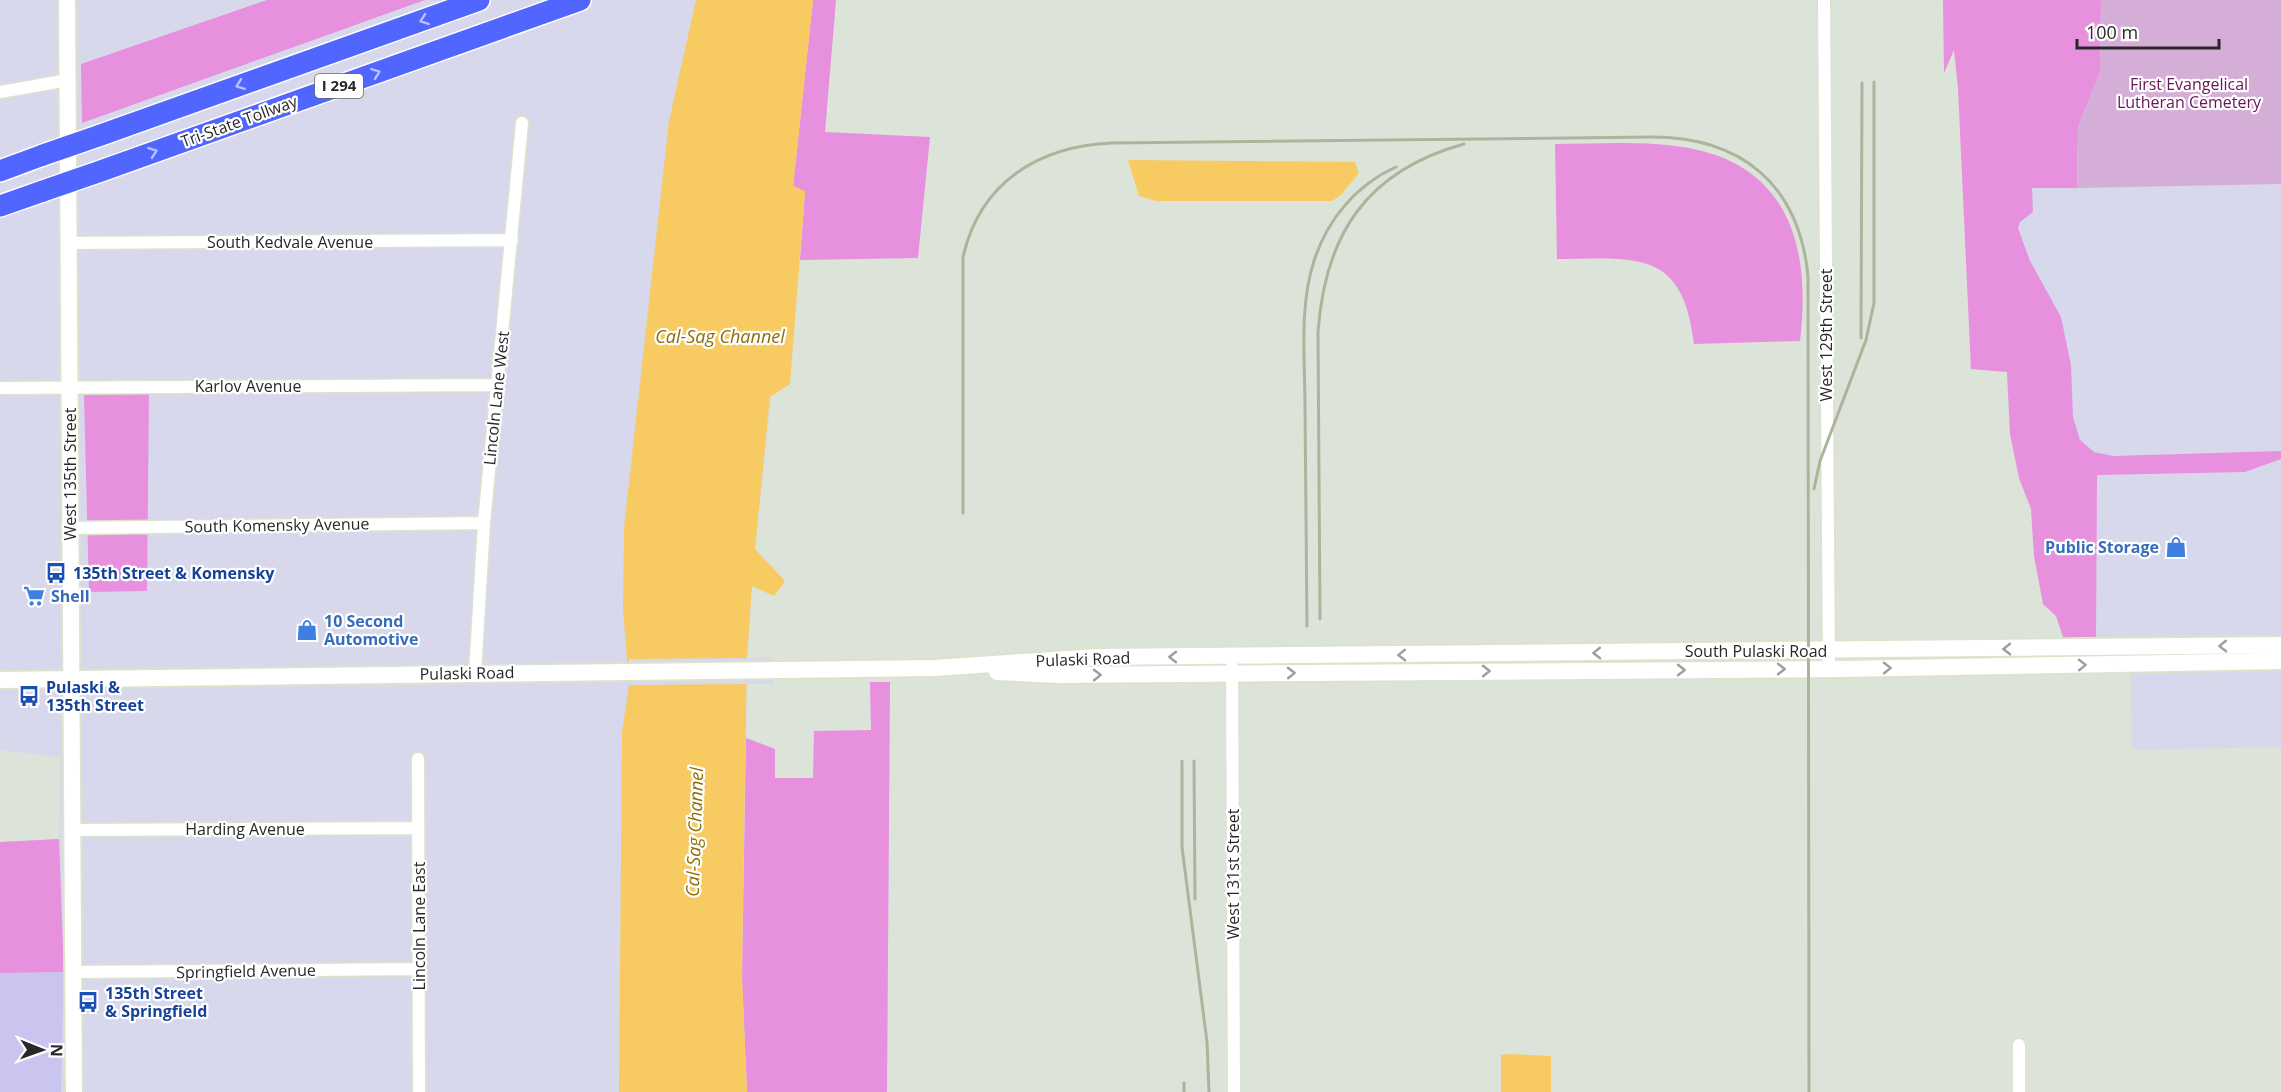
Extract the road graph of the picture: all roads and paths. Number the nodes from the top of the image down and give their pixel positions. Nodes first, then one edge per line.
1 (67, 0) edge
2 (479, 0) edge
3 (580, 0) edge
4 (1824, 0) edge
5 (68, 80) junction
6 (0, 92) edge
7 (522, 123) dead end
8 (0, 171) edge
9 (0, 206) edge
10 (512, 240) junction
11 (69, 243) junction
12 (497, 385) junction
13 (69, 386) junction
14 (0, 388) edge
15 (484, 523) junction
16 (70, 528) junction
17 (2281, 645) edge
18 (1829, 650) junction
19 (1232, 656) junction
20 (2281, 661) edge
21 (934, 668) junction
22 (1829, 669) junction
23 (475, 673) junction
24 (1232, 674) junction
25 (71, 679) junction
26 (0, 680) edge
27 (418, 759) dead end
28 (418, 828) junction
29 (72, 830) junction
30 (419, 969) junction
31 (73, 972) junction
32 (2019, 1045) dead end
33 (74, 1092) edge
34 (419, 1092) edge
35 (1234, 1092) edge
36 (2019, 1092) edge

1 - 5 main road, West 135th Street
2 -> 8 highway, Tri-State Tollway / I 294, bridge
9 -> 3 highway, Tri-State Tollway / I 294, bridge
4 - 18 street, West 129th Street
5 - 6 street
5 - 11 main road, West 135th Street
7 - 10 street, Lincoln Lane West
10 - 11 street, South Kedvale Avenue
10 - 12 street, Lincoln Lane West
11 - 13 main road, West 135th Street
12 - 13 street, Karlov Avenue
12 - 15 street, Lincoln Lane West
13 - 14 street, Karlov Avenue
13 - 16 main road, West 135th Street
15 - 16 street, South Komensky Avenue
15 - 23 street, Lincoln Lane West
16 - 25 main road, West 135th Street
17 -> 18 main road, South Pulaski Road
18 -> 19 main road, South Pulaski Road
18 - 22 street, West 129th Street
19 -> 21 main road, Pulaski Road
19 - 24 street, West 131st Street
22 -> 20 main road, South Pulaski Road
21 - 23 main road, Pulaski Road
21 -> 24 main road, Pulaski Road
24 -> 22 main road, South Pulaski Road
23 - 25 main road, Pulaski Road
24 - 35 street, West 131st Street
25 - 26 main road, Pulaski Road
25 - 29 main road, West 135th Street
27 - 28 street, Lincoln Lane East
28 - 29 street, Harding Avenue
28 - 30 street, Lincoln Lane East
29 - 31 main road, West 135th Street
30 - 31 street, Springfield Avenue
30 - 34 street, Lincoln Lane East
31 - 33 main road, West 135th Street
32 - 36 street

